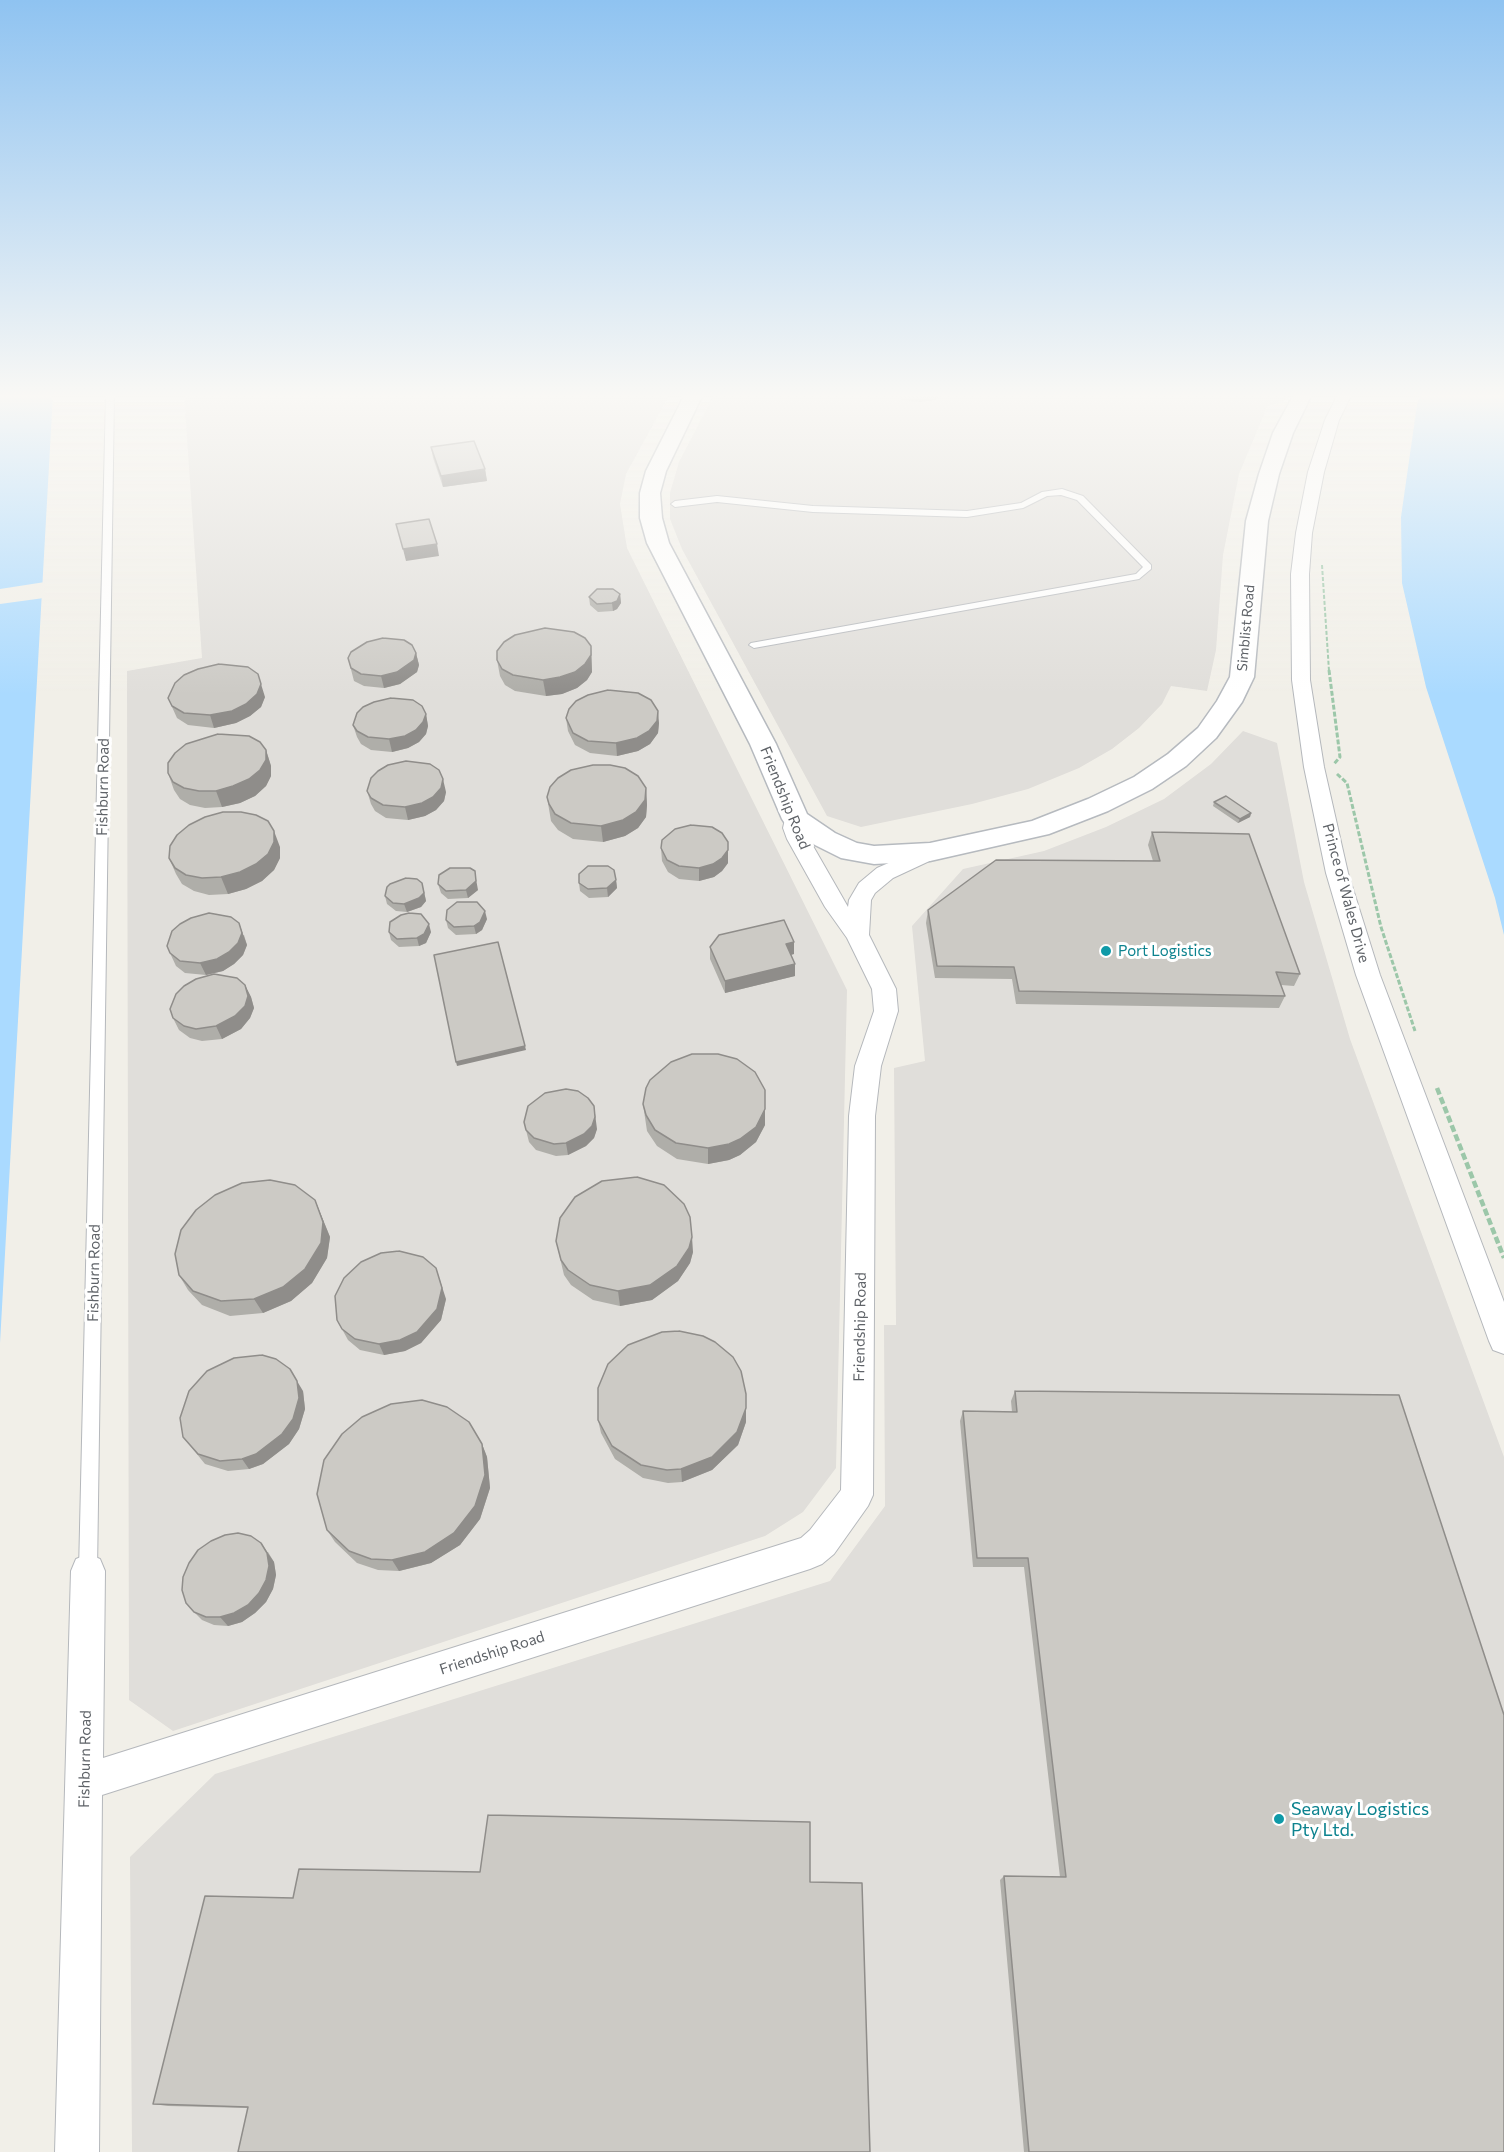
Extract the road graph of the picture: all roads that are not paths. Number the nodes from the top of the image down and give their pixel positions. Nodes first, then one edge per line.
1 (108, 494) edge
2 (650, 494) edge
3 (1044, 494) edge
4 (1069, 494) edge
5 (1264, 494) edge
6 (1312, 494) edge
7 (675, 504) dead end
8 (754, 645) dead end
9 (796, 819) junction
10 (930, 852) junction
11 (856, 935) junction
12 (1504, 1341) edge
13 (88, 1571) joint
14 (84, 1782) junction
15 (77, 2152) edge

1 - 13 lane, Fishburn Road
2 - 9 street, Friendship Road
3 - 7 lane
4 - 8 lane
5 - 10 street, Simblist Road
6 - 12 street, Prince of Wales Drive
9 - 10 street, Simblist Road
9 - 11 street, Friendship Road
10 - 11 street, Simblist Road
11 - 14 street, Friendship Road
13 - 14 street, Fishburn Road
14 - 15 street, Fishburn Road

